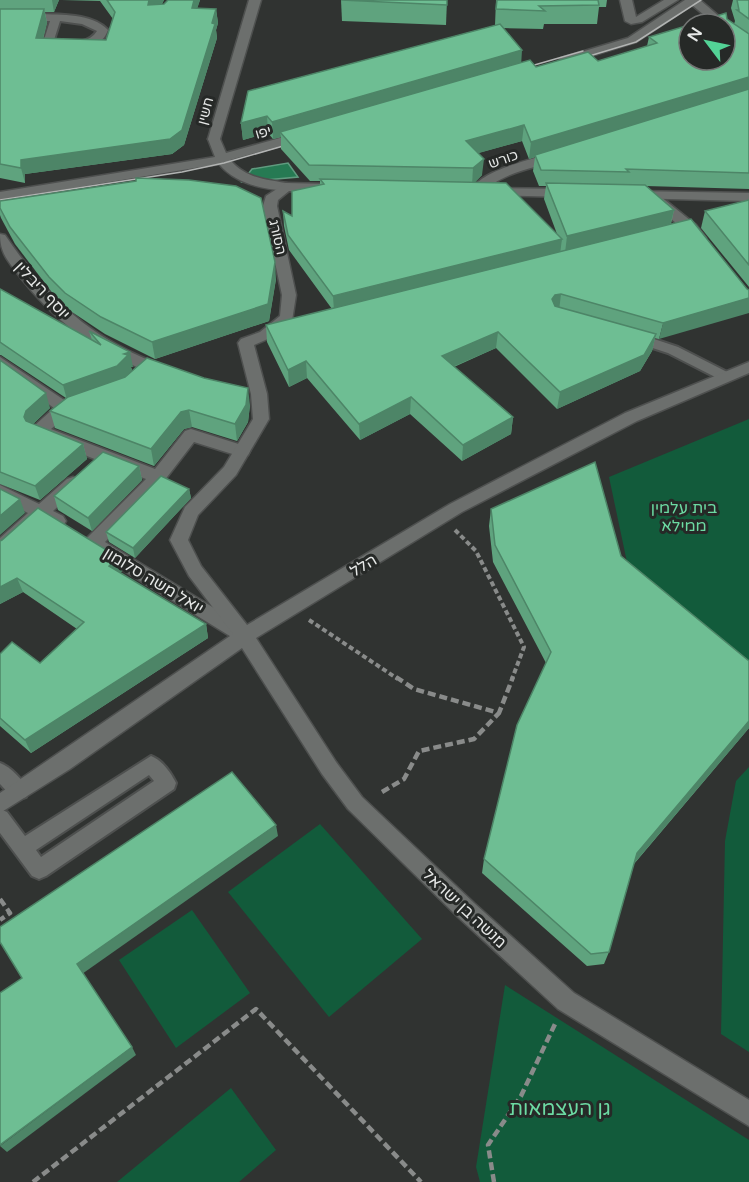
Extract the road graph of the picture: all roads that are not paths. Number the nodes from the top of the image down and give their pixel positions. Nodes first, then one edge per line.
1 (255, 0) edge
2 (626, 0) edge
3 (672, 0) edge
4 (693, 0) edge
5 (707, 12) edge
6 (0, 18) edge
7 (56, 19) junction
8 (118, 26) edge
9 (103, 30) junction
10 (551, 63) edge
11 (323, 130) edge
12 (570, 153) edge
13 (222, 159) junction
14 (286, 187) junction
15 (343, 188) edge
16 (582, 194) edge
17 (616, 194) edge
18 (650, 195) junction
19 (0, 196) edge
20 (749, 197) edge
21 (691, 228) junction
22 (668, 234) edge
23 (0, 238) edge
24 (706, 246) edge
25 (300, 326) edge
26 (618, 333) edge
27 (265, 335) junction
28 (0, 362) edge
29 (749, 367) edge
30 (726, 376) junction
31 (181, 378) edge
32 (259, 393) junction
33 (241, 394) edge
34 (87, 402) edge
35 (65, 408) junction
36 (242, 451) junction
37 (104, 456) junction
38 (158, 477) junction
39 (0, 491) edge
40 (41, 511) junction
41 (93, 543) junction
42 (0, 548) edge
43 (245, 636) junction
44 (0, 771) edge
45 (19, 792) junction
46 (0, 804) edge
47 (0, 818) edge
48 (23, 848) junction
49 (749, 1114) edge

1 - 13 street, חשין
2 - 3 street
4 - 5 street
4 - 10 street
6 - 7 lane
7 - 9 lane
7 - 9 lane
8 - 9 lane
11 - 13 street, יפו
12 - 16 street, כורש
13 - 14 street, חשין
13 - 19 street, יפו
14 - 15 street, חשין
14 - 27 street, הסורג
17 - 18 street
18 - 20 street
18 - 21 street
21 - 22 street
21 - 24 street
23 - 31 street, יוסף ריבלין
25 - 27 street
26 - 30 lane
27 - 32 street
28 - 35 street
29 - 30 street, הלל
30 - 43 street, הלל
32 - 33 street
32 - 36 street
34 - 35 street
35 - 37 street
36 - 38 street
36 - 43 street
37 - 38 street
37 - 40 street
38 - 41 street
39 - 40 street, יואל משה סלומון
40 - 41 street, יואל משה סלומון
40 - 42 street
41 - 43 street, יואל משה סלומון
43 - 45 street, הלל
43 - 49 street, מנשה בן ישראל
44 - 45 lane
45 - 46 street, הלל
47 - 48 lane
48 - 48 lane

